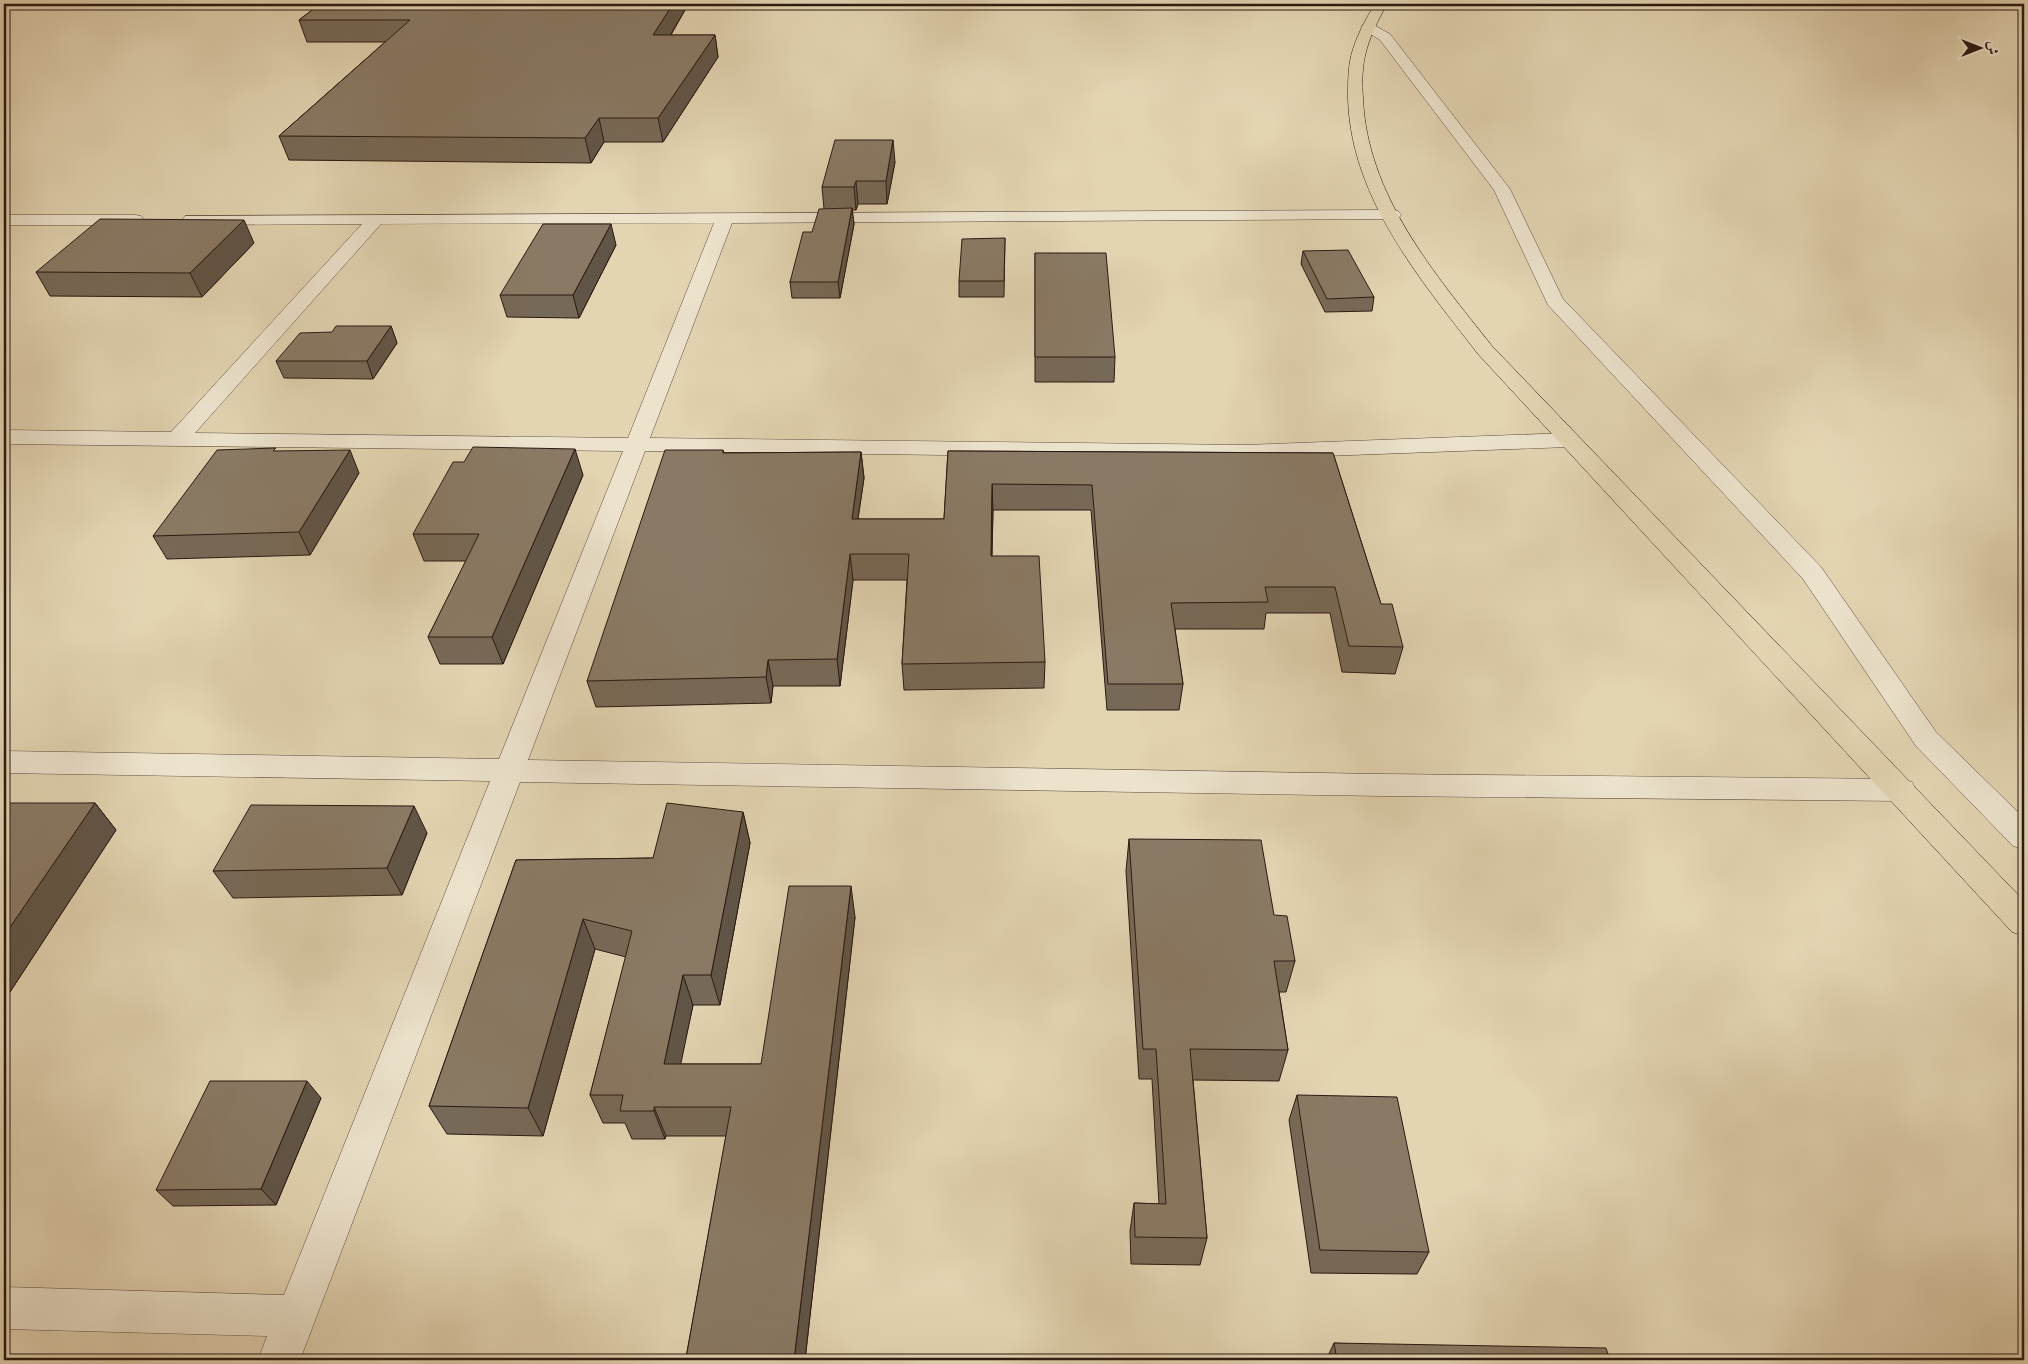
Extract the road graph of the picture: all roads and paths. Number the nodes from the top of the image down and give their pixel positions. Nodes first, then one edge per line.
1 (1381, 4) edge
2 (1368, 26) junction
3 (1392, 215) junction
4 (725, 218) junction
5 (4, 220) edge
6 (148, 220) edge
7 (178, 220) edge
8 (376, 220) junction
9 (4, 437) edge
10 (177, 439) junction
11 (1568, 440) junction
12 (637, 444) junction
13 (4, 762) edge
14 (510, 771) junction
15 (1901, 790) junction
16 (2024, 837) edge
17 (2024, 922) edge
18 (4, 1308) edge
19 (297, 1316) junction
20 (280, 1360) edge

1 - 2 main road
2 - 3 main road
2 - 16 street
3 - 4 street
3 - 11 main road
4 - 8 street
4 - 12 street
5 - 6 street
7 - 8 street
8 - 10 street
9 - 10 street
10 - 12 street
11 - 12 street
11 - 15 main road
12 - 14 street
13 - 14 street
14 - 15 street
14 - 19 street
15 - 17 main road
18 - 19 street
19 - 20 street

